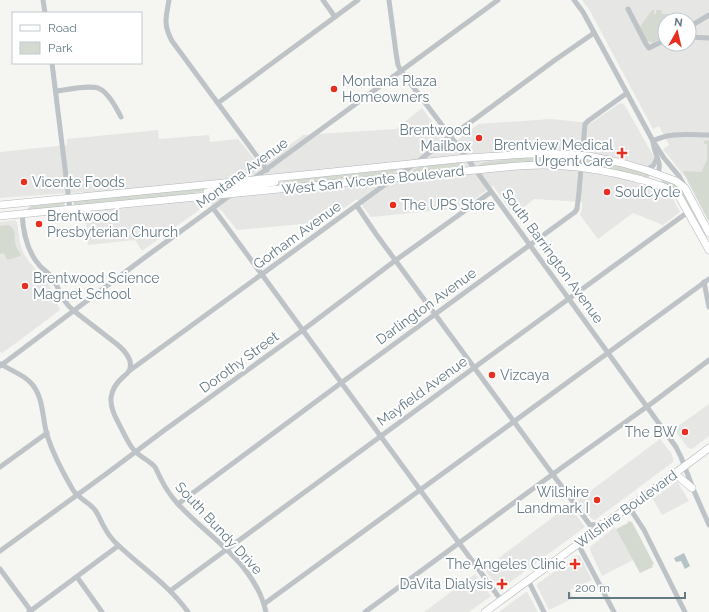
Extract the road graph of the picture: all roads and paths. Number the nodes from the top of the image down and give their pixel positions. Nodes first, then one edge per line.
1 (43, 0) edge
2 (169, 0) edge
3 (323, 0) edge
4 (358, 0) edge
5 (389, 0) edge
6 (498, 0) edge
7 (574, 0) edge
8 (628, 9) dead end
9 (45, 12) edge
10 (709, 15) edge
11 (335, 17) junction
12 (697, 22) edge
13 (594, 32) junction
14 (697, 37) edge
15 (709, 38) edge
16 (657, 44) edge
17 (52, 64) edge
18 (401, 71) junction
19 (56, 91) junction
20 (627, 93) junction
21 (218, 103) junction
22 (121, 117) dead end
23 (709, 135) edge
24 (450, 136) junction
25 (653, 141) junction
26 (516, 155) junction
27 (582, 156) junction
28 (467, 158) junction
29 (657, 158) junction
30 (415, 164) junction
31 (581, 167) junction
32 (267, 170) junction
33 (475, 170) junction
34 (646, 170) junction
35 (658, 174) junction
36 (303, 175) junction
37 (418, 176) junction
38 (394, 178) junction
39 (253, 180) junction
40 (646, 181) junction
41 (664, 187) junction
42 (685, 188) junction
43 (491, 192) junction
44 (234, 193) junction
45 (68, 197) junction
46 (185, 198) junction
47 (34, 201) junction
48 (11, 204) junction
49 (0, 205) edge
50 (357, 206) junction
51 (214, 208) junction
52 (70, 209) junction
53 (688, 212) junction
54 (22, 213) junction
55 (0, 216) edge
56 (709, 233) edge
57 (530, 246) junction
58 (709, 250) edge
59 (396, 260) junction
60 (262, 275) junction
61 (707, 281) edge
62 (569, 299) junction
63 (709, 307) edge
64 (74, 311) junction
65 (435, 314) junction
66 (303, 330) junction
67 (608, 353) junction
68 (709, 360) edge
69 (0, 365) edge
70 (474, 367) junction
71 (129, 372) junction
72 (342, 383) junction
73 (647, 406) junction
74 (514, 421) junction
75 (47, 433) junction
76 (380, 436) junction
77 (709, 448) edge
78 (135, 452) junction
79 (685, 466) junction
80 (0, 468) edge
81 (553, 474) junction
82 (672, 476) junction
83 (692, 488) junction
84 (420, 490) junction
85 (77, 495) junction
86 (178, 504) junction
87 (629, 507) junction
88 (602, 524) junction
89 (709, 525) edge
90 (459, 543) junction
91 (578, 544) junction
92 (118, 546) junction
93 (226, 549) junction
94 (0, 551) edge
95 (0, 569) edge
96 (77, 577) junction
97 (528, 580) junction
98 (170, 591) junction
99 (501, 600) junction
100 (264, 604) junction
101 (30, 611) edge
102 (102, 612) edge
103 (188, 612) edge
104 (266, 612) edge
105 (365, 612) edge
106 (484, 612) edge
107 (544, 612) edge
108 (614, 612) edge
109 (685, 612) edge

1 - 9 street
2 - 21 street
3 - 11 street
4 - 11 street
5 - 18 street, South Barrington Avenue
6 - 18 street, Montana Avenue
7 - 13 street
8 - 16 street
10 - 12 street
11 - 21 street
13 - 20 street
13 - 24 street, Gorham Avenue
14 - 15 street
17 - 19 street
18 - 24 street, South Barrington Avenue
18 - 32 street, Montana Avenue
19 - 22 street
19 - 45 street
20 - 25 street
20 - 27 street, Darlington Avenue
21 - 32 street
23 - 25 street
24 - 28 street, South Barrington Avenue
24 - 30 street, Gorham Avenue
25 - 29 street
25 - 42 street
26 - 27 main road, West San Vicente Boulevard
26 - 28 main road, West San Vicente Boulevard
26 - 33 main road
27 - 31 street, Darlington Avenue
27 - 34 main road, West San Vicente Boulevard
28 - 30 main road, West San Vicente Boulevard
28 - 33 street, South Barrington Avenue
28 - 37 main road
29 - 34 street
29 - 35 street
30 - 36 main road, West San Vicente Boulevard
30 - 38 street, Gorham Avenue
31 - 33 main road, West San Vicente Boulevard
31 - 40 main road, West San Vicente Boulevard
31 - 57 street, Darlington Avenue
32 - 39 street, Montana Avenue
33 - 37 main road, West San Vicente Boulevard
33 - 43 street, South Barrington Avenue
34 - 35 main road, West San Vicente Boulevard
34 - 40 main road
35 - 41 main road
35 - 42 main road, West San Vicente Boulevard
36 - 39 main road, West San Vicente Boulevard
36 - 44 main road
37 - 38 main road, West San Vicente Boulevard
38 - 44 main road, West San Vicente Boulevard
38 - 50 street, Gorham Avenue
39 - 44 street, Montana Avenue
39 - 45 main road, West San Vicente Boulevard
39 - 46 main road
40 - 41 main road, West San Vicente Boulevard
41 - 53 main road, West San Vicente Boulevard
42 - 56 main road
43 - 57 street, South Barrington Avenue
43 - 59 street, Dorothy Street
44 - 46 main road, West San Vicente Boulevard
44 - 51 street, Montana Avenue
45 - 47 main road, West San Vicente Boulevard
45 - 52 street
46 - 52 main road, West San Vicente Boulevard
47 - 48 main road, West San Vicente Boulevard
47 - 54 main road
48 - 49 main road, West San Vicente Boulevard
48 - 54 main road
50 - 59 street
50 - 60 street, Gorham Avenue
51 - 60 street
51 - 64 street, Montana Avenue
52 - 54 main road, West San Vicente Boulevard
53 - 58 main road, West San Vicente Boulevard
53 - 62 street, Mayfield Avenue
54 - 55 main road, West San Vicente Boulevard
54 - 64 street
57 - 62 street, South Barrington Avenue
57 - 65 street, Darlington Avenue
59 - 65 street
59 - 66 street, Dorothy Street
60 - 66 street
60 - 71 street, Gorham Avenue
61 - 63 street
61 - 67 street
62 - 67 street, South Barrington Avenue
62 - 70 street, Mayfield Avenue
64 - 69 street, Montana Avenue
64 - 71 street
65 - 70 street
65 - 72 street, Darlington Avenue
66 - 72 street
66 - 78 street, Dorothy Street
67 - 73 street, South Barrington Avenue
67 - 74 street
68 - 73 street
69 - 75 street
70 - 74 street
70 - 76 street, Mayfield Avenue
71 - 78 street, South Bundy Drive
72 - 76 street
72 - 86 street, Darlington Avenue
73 - 79 street, South Barrington Avenue
73 - 81 street
74 - 81 street
74 - 84 street
75 - 80 street
75 - 85 street
76 - 84 street
76 - 93 street, Mayfield Avenue
77 - 79 main road, Wilshire Boulevard
78 - 85 street, Dorothy Street
78 - 86 street, South Bundy Drive
79 - 82 main road, Wilshire Boulevard
79 - 83 street, South Barrington Avenue
81 - 88 street
81 - 90 street
82 - 83 main road
82 - 87 main road, Wilshire Boulevard
83 - 89 street, South Barrington Avenue
84 - 90 street
84 - 100 street
85 - 92 street
85 - 94 street, Dorothy Street
86 - 93 street, South Bundy Drive
87 - 88 main road, Wilshire Boulevard
87 - 109 street
88 - 91 main road, Wilshire Boulevard
90 - 99 street
90 - 105 street
91 - 97 main road, Wilshire Boulevard
91 - 108 street
92 - 96 street
92 - 98 street
93 - 98 street, Mayfield Avenue
93 - 100 street, South Bundy Drive
95 - 101 street
96 - 101 street
96 - 102 street
97 - 99 main road, Wilshire Boulevard
97 - 107 street
98 - 103 street
99 - 106 main road, Wilshire Boulevard
100 - 104 street, South Bundy Drive

